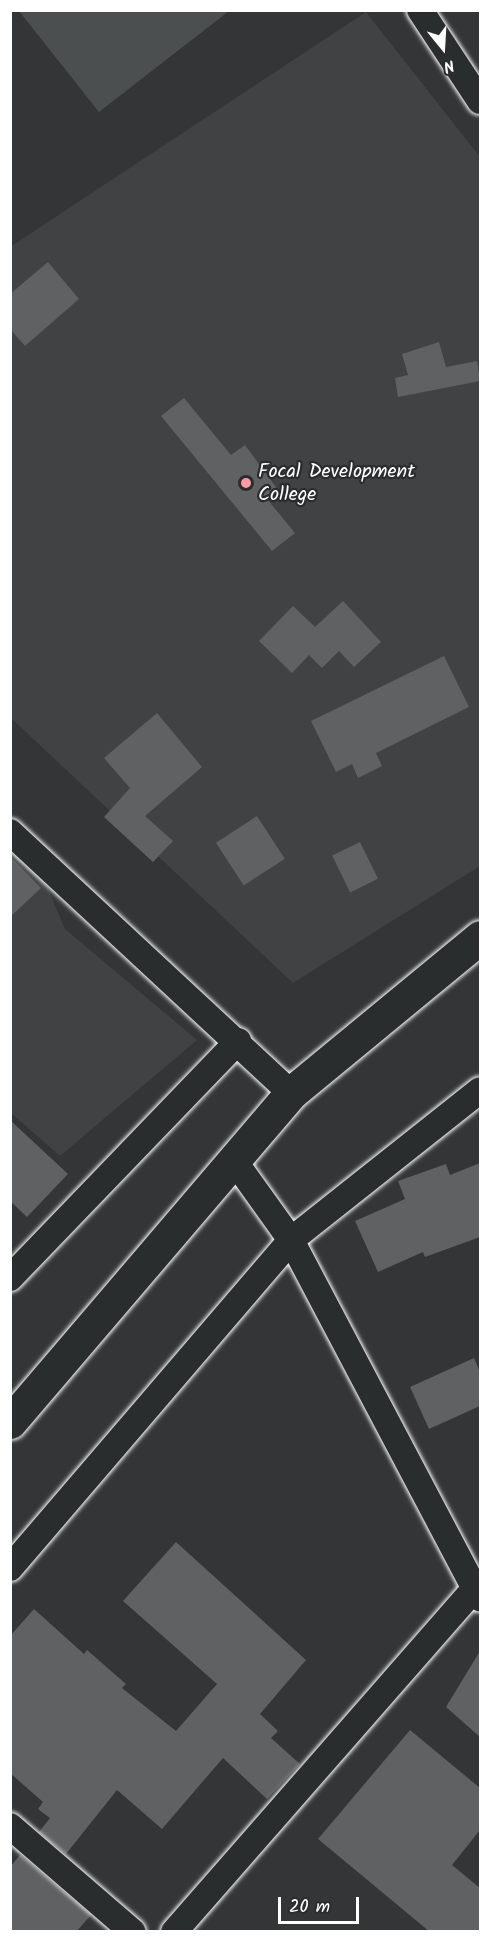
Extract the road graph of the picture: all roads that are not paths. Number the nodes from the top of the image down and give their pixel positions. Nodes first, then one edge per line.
1 (420, 10) edge
2 (480, 101) edge
3 (10, 832) edge
4 (476, 948) edge
5 (238, 1041) junction
6 (480, 1089) edge
7 (291, 1093) junction
8 (233, 1159) junction
9 (291, 1240) junction
10 (10, 1278) edge
11 (10, 1422) edge
12 (10, 1568) edge
13 (477, 1594) edge
14 (10, 1826) edge
15 (133, 1932) edge
16 (174, 1932) edge

1 - 2 street
3 - 5 street
4 - 7 main road
5 - 7 street
5 - 10 street
6 - 9 street
7 - 8 main road
8 - 9 street
8 - 11 main road
9 - 12 street
9 - 13 street
13 - 16 street
14 - 15 street

